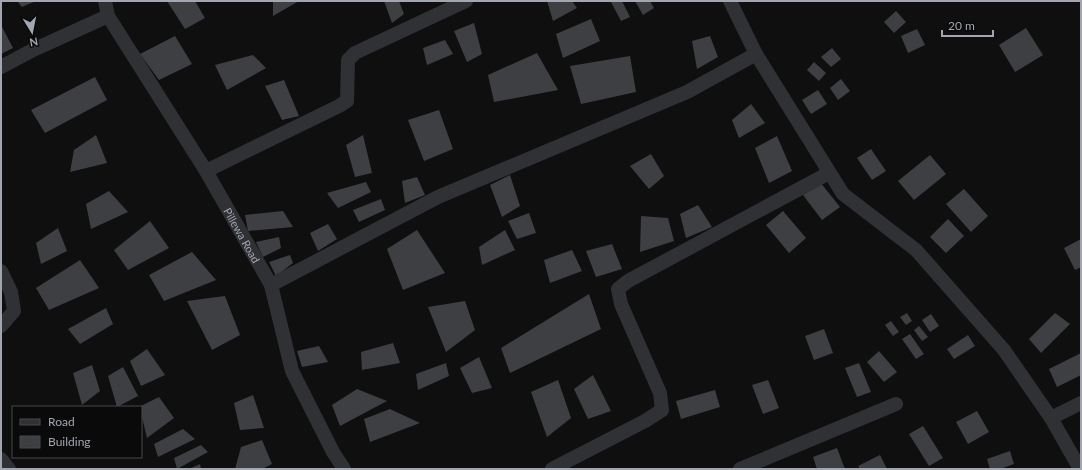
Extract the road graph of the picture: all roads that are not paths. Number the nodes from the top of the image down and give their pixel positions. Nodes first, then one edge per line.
1 (105, 1) edge
2 (466, 1) edge
3 (730, 1) edge
4 (108, 16) junction
5 (756, 54) junction
6 (1, 67) edge
7 (206, 171) junction
8 (829, 173) junction
9 (1, 271) edge
10 (271, 285) junction
11 (1, 326) edge
12 (1081, 402) edge
13 (896, 404) dead end
14 (1051, 418) junction
15 (1, 459) edge
16 (10, 469) edge
17 (344, 469) edge
18 (552, 469) edge
19 (740, 469) edge
20 (1080, 469) edge

1 - 4 street
2 - 7 street
3 - 5 street
4 - 6 street
4 - 7 street, Pillewa Road
5 - 8 street
5 - 10 street
7 - 10 street, Pillewa Road
8 - 14 street
8 - 18 street
9 - 11 street
10 - 17 street, Pillewa Road
12 - 14 street
13 - 19 street
14 - 20 street
15 - 16 street

